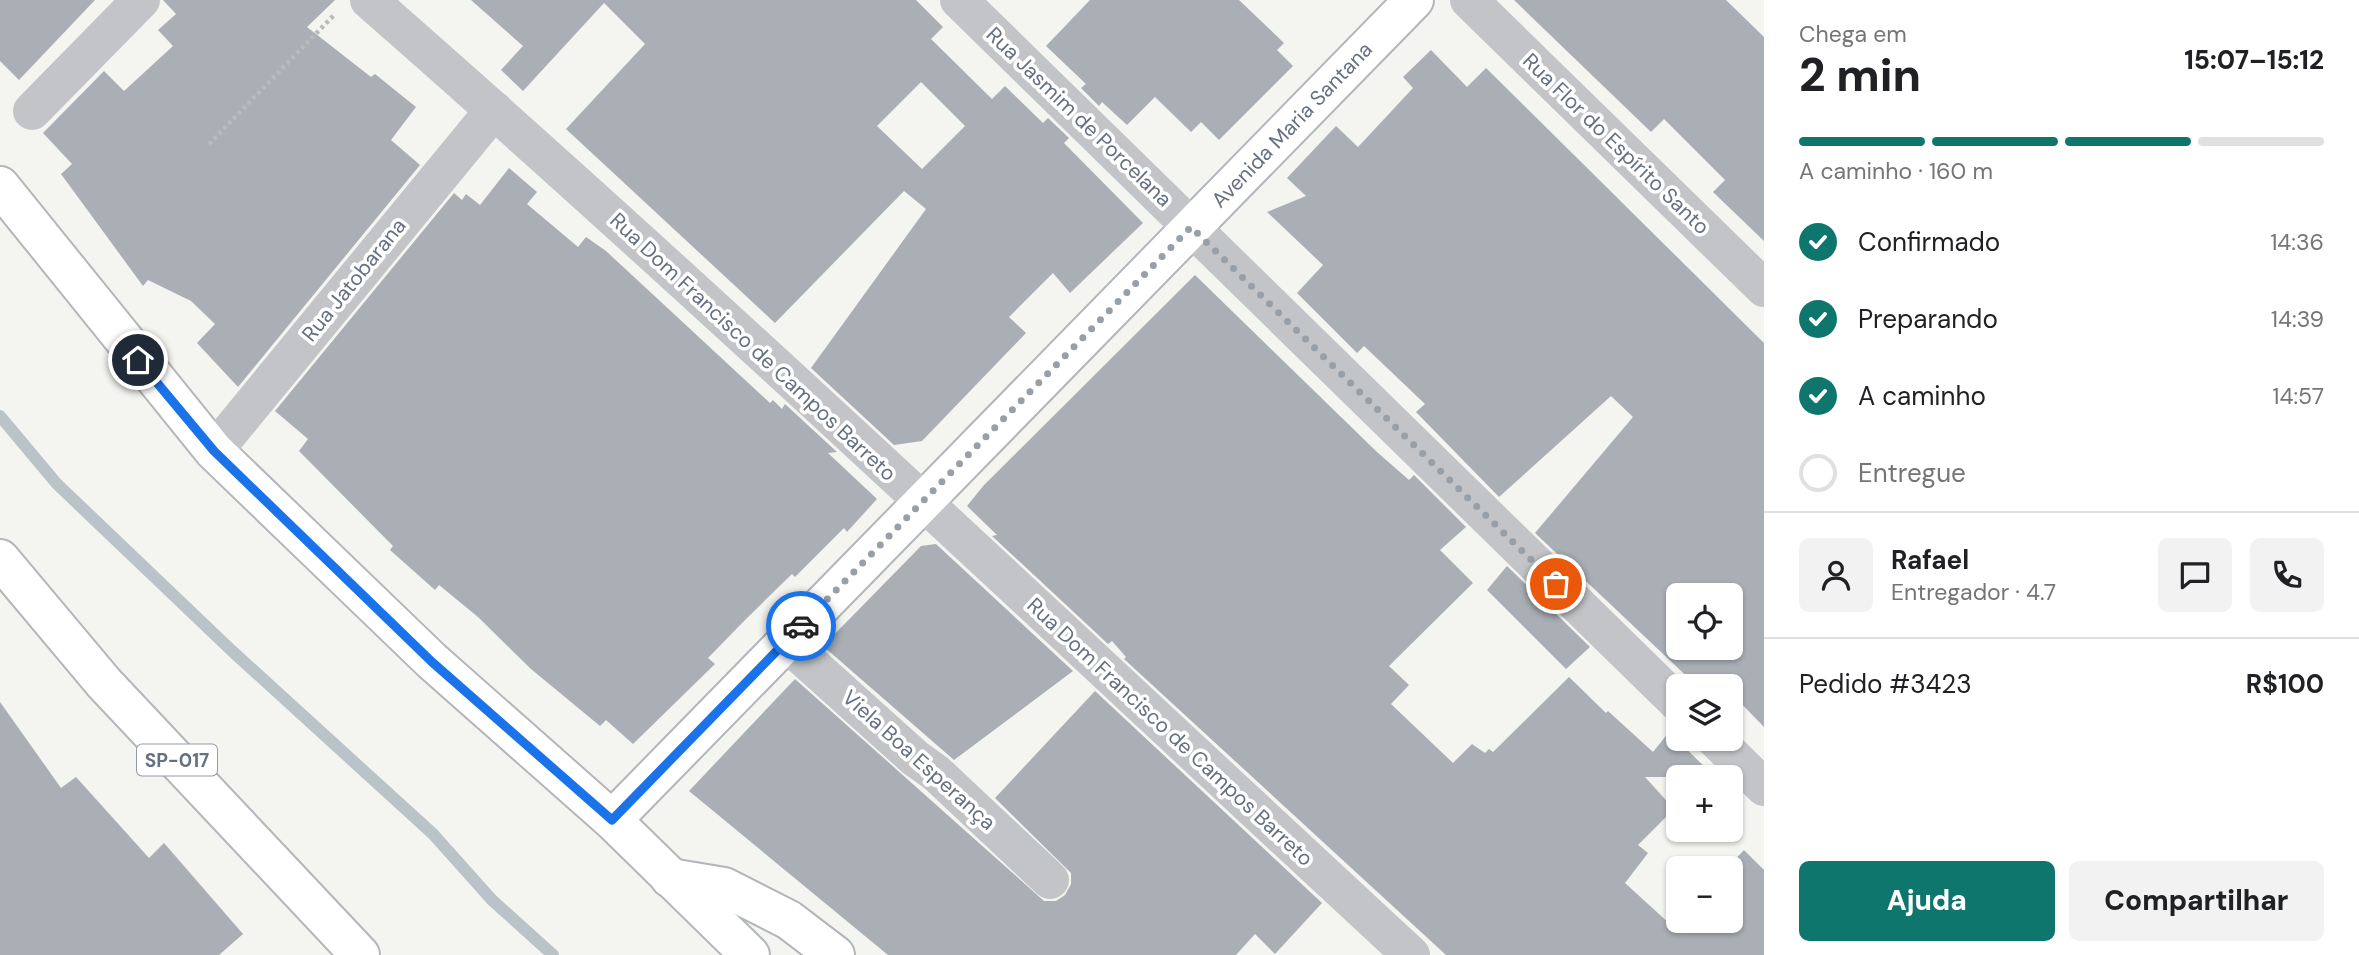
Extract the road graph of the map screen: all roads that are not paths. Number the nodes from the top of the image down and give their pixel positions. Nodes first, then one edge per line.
1 (141, 0) edge
2 (959, 0) edge
3 (1414, 0) edge
4 (1469, 0) edge
5 (354, 5) edge
6 (494, 110) junction
7 (32, 111) dead end
8 (0, 186) edge
9 (1191, 227) junction
10 (1764, 288) edge
11 (214, 451) junction
12 (922, 502) junction
13 (0, 559) edge
14 (786, 642) junction
15 (1666, 691) edge
16 (1727, 751) edge
17 (1764, 788) edge
18 (612, 820) junction
19 (670, 878) junction
20 (1051, 880) dead end
21 (360, 955) edge
22 (750, 955) edge
23 (835, 955) edge
24 (1410, 955) edge

1 - 7 street
2 - 9 street, Rua Jasmim de Porcelana
3 - 9 main road, Avenida Maria Santana
4 - 10 street, Rua Flor do Espírito Santo
5 - 6 street, Rua Dom Francisco de Campos Barreto
6 - 11 street, Rua Jatobarana
6 - 12 street, Rua Dom Francisco de Campos Barreto
8 - 11 main road
9 - 12 main road, Avenida Maria Santana
9 - 15 street, Rua Jasmim de Porcelana
11 - 18 main road
12 - 14 main road, Avenida Maria Santana
12 - 24 street, Rua Dom Francisco de Campos Barreto
13 - 21 main road, SP-017
14 - 18 main road, Avenida Maria Santana
14 - 20 street, Viela Boa Esperança
16 - 17 street
18 - 19 main road
19 - 22 main road
19 - 23 main road

